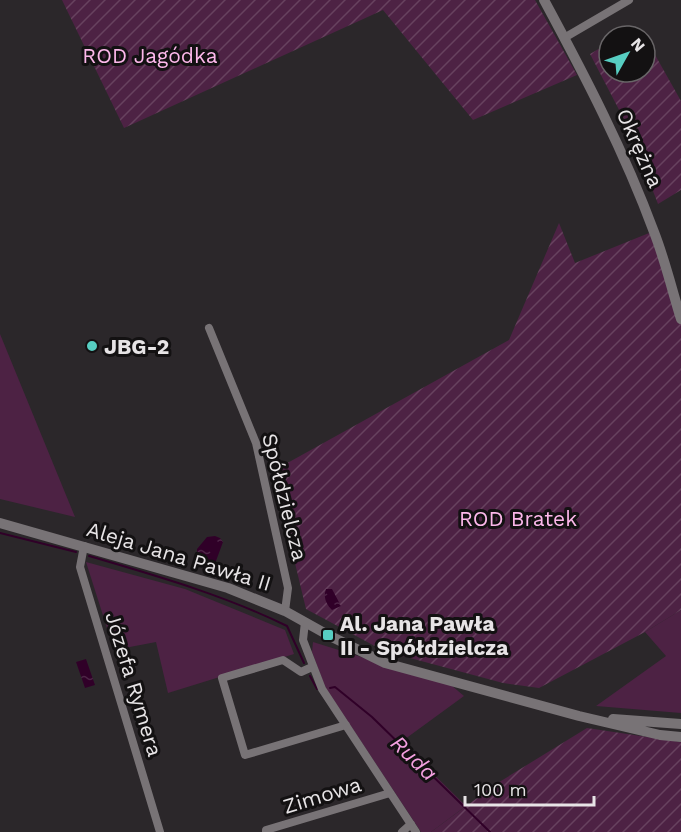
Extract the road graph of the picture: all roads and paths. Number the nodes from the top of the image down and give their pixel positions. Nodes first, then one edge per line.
1 (544, 0) edge
2 (629, 0) edge
3 (564, 38) junction
4 (681, 320) edge
5 (208, 328) dead end
6 (0, 523) edge
7 (84, 546) junction
8 (285, 611) junction
9 (305, 622) junction
10 (312, 667) junction
11 (579, 716) junction
12 (681, 724) edge
13 (346, 725) junction
14 (681, 737) edge
15 (390, 793) junction
16 (411, 824) junction
17 (160, 832) edge
18 (266, 832) edge
19 (402, 832) edge
20 (416, 832) edge

1 - 3 street, Okrężna
2 - 3 street
3 - 4 street, Okrężna
5 - 8 street, Spółdzielcza
6 - 7 street, Aleja Jana Pawła II
7 - 8 street, Aleja Jana Pawła II
7 - 17 street, Józefa Rymera
8 - 9 street, Aleja Jana Pawła II
9 - 10 street
9 - 11 street, Aleja Jana Pawła II
10 - 13 street
10 - 13 street
11 - 12 street, Aleja Jana Pawła II
11 - 14 street, Aleja Jana Pawła II
13 - 15 street
15 - 16 street
15 - 18 street, Zimowa
16 - 19 street
16 - 20 street

